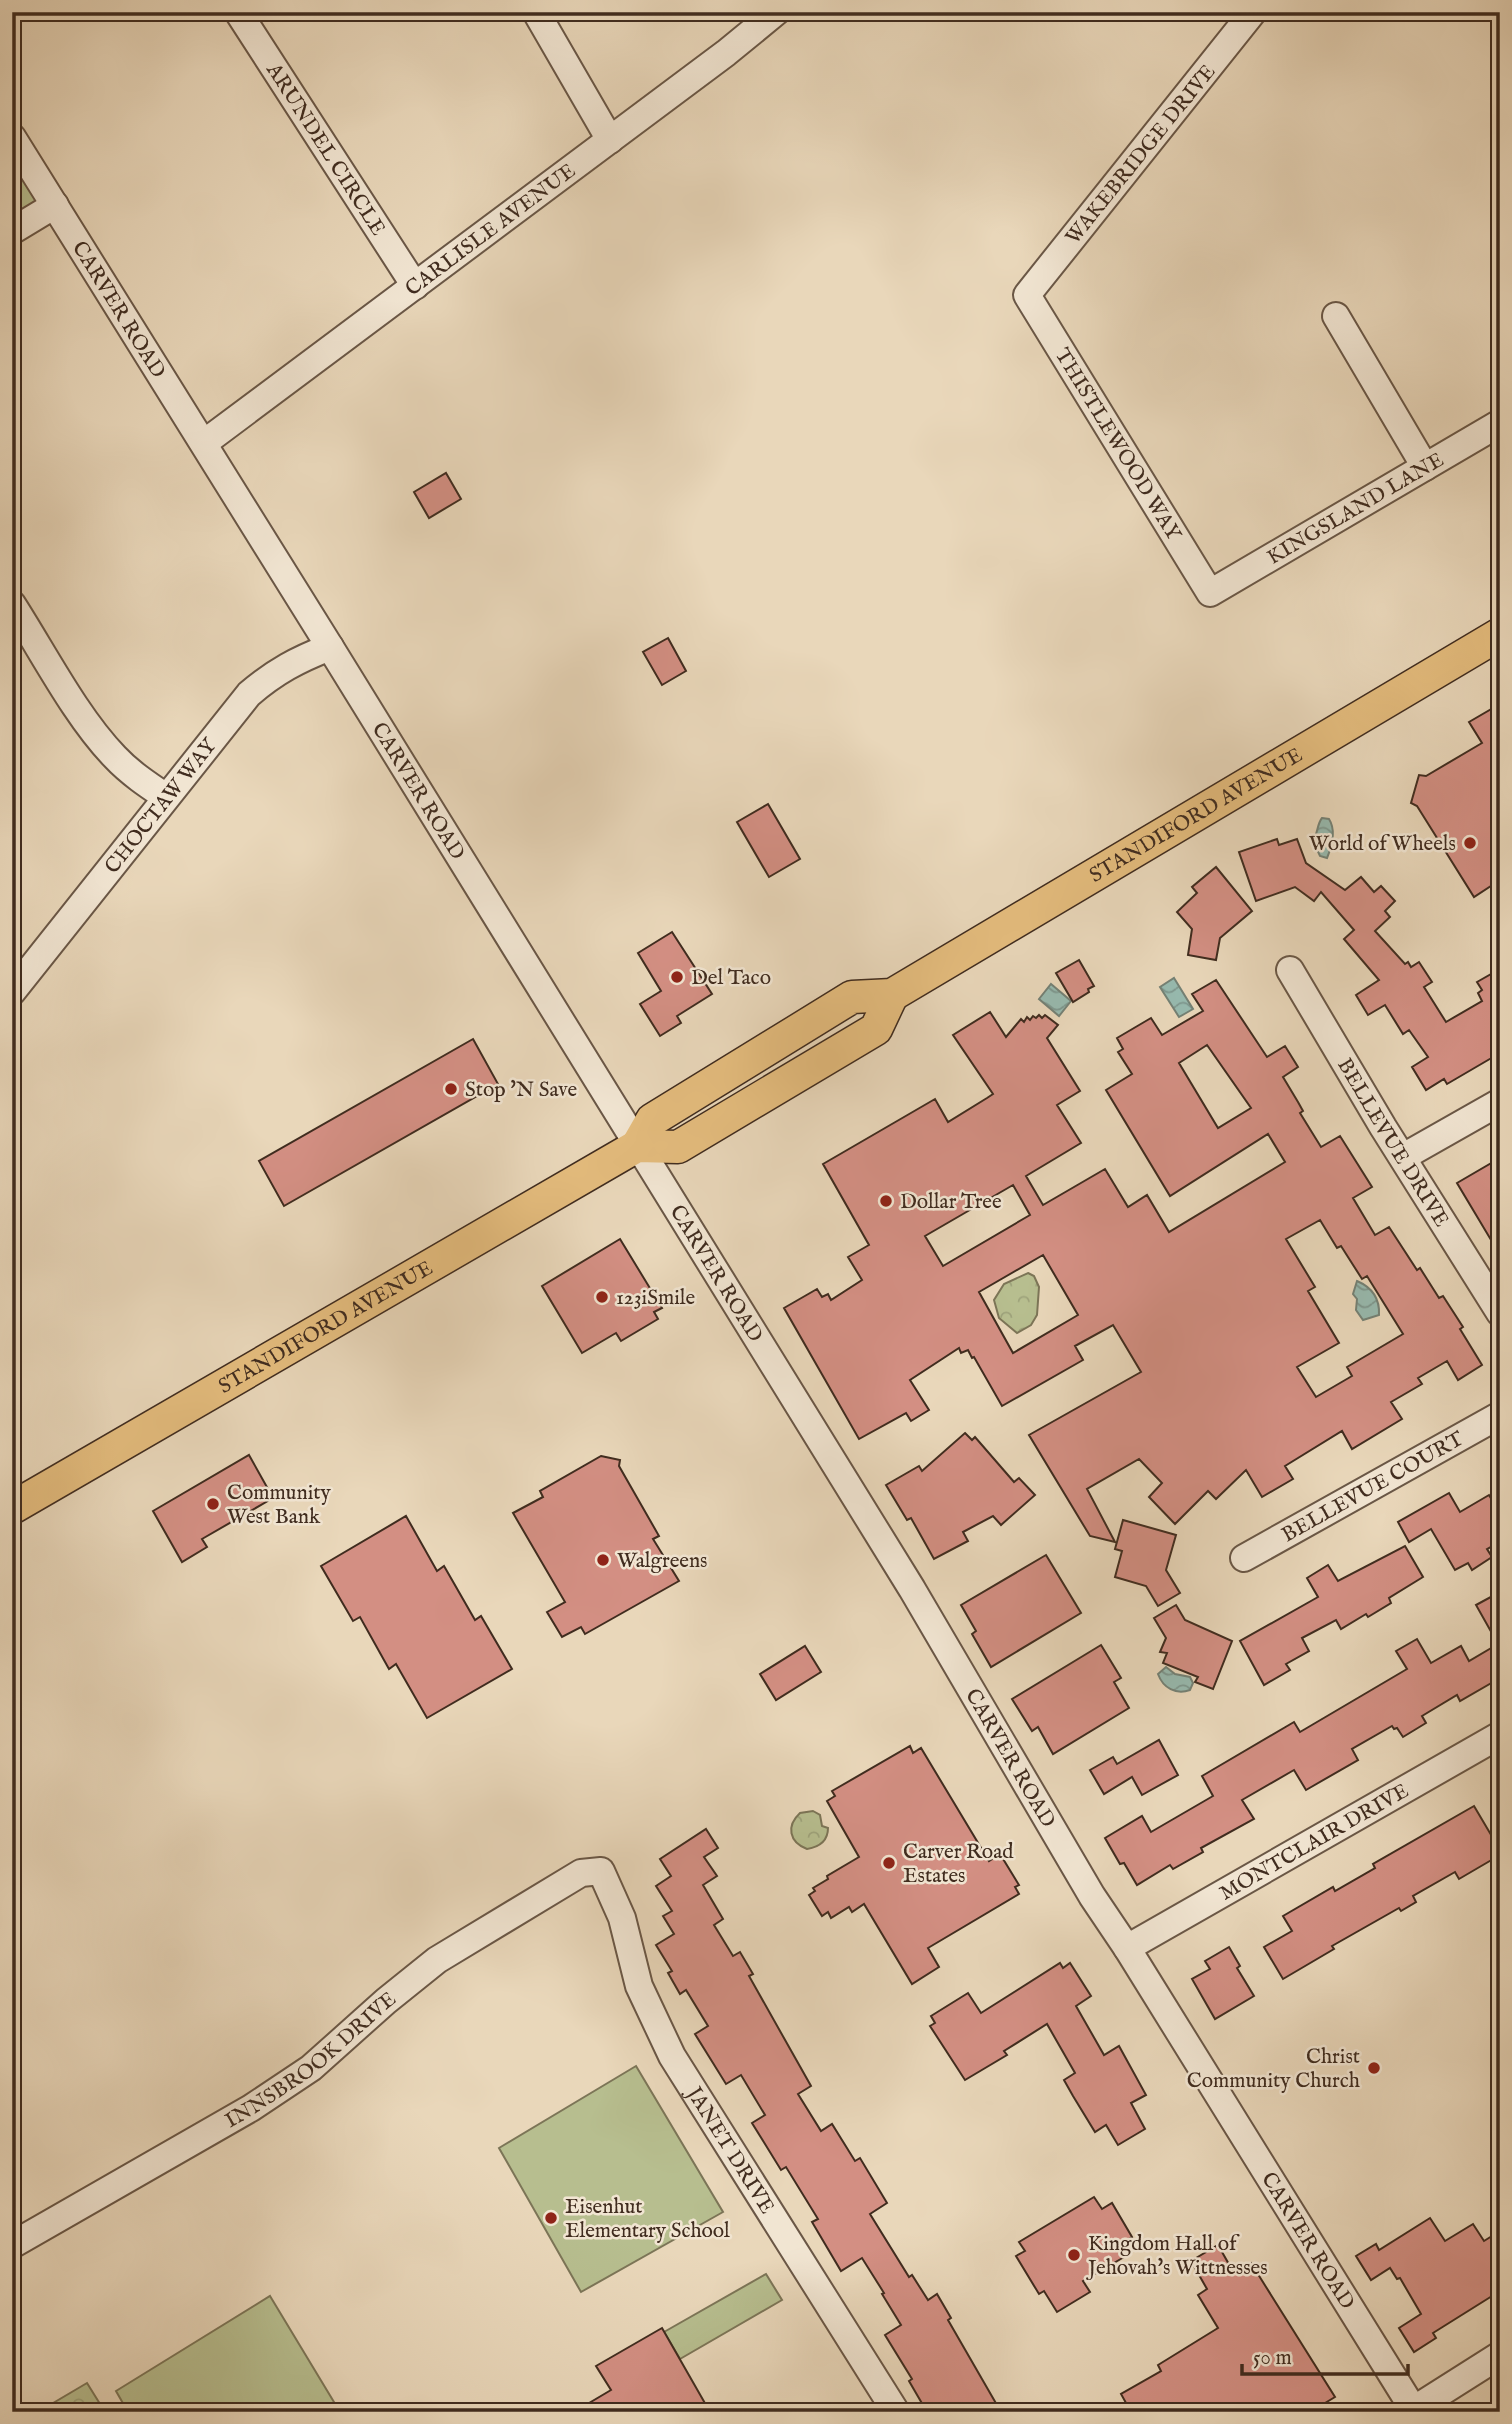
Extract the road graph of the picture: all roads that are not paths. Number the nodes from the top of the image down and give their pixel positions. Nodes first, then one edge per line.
1 (239, 12) edge
2 (536, 12) edge
3 (775, 12) edge
4 (1253, 12) edge
5 (12, 137) edge
6 (610, 140) junction
7 (55, 205) junction
8 (12, 230) edge
9 (415, 286) junction
10 (1027, 295) joint
11 (1336, 316) dead end
12 (1500, 423) edge
13 (204, 443) junction
14 (1425, 467) junction
15 (1210, 593) joint
16 (12, 604) edge
17 (1500, 634) edge
18 (330, 647) junction
19 (166, 797) junction
20 (1290, 970) dead end
21 (12, 992) edge
22 (1500, 1102) edge
23 (638, 1146) junction
24 (1403, 1157) junction
25 (1500, 1313) edge
26 (1500, 1415) edge
27 (12, 1508) edge
28 (1244, 1558) dead end
29 (1500, 1735) edge
30 (601, 1871) joint
31 (1128, 1948) junction
32 (12, 2245) edge
33 (1500, 2355) edge
34 (1413, 2411) edge
35 (896, 2412) edge

1 - 9 street, ARUNDEL CIRCLE
2 - 6 street
3 - 6 street, CARLISLE AVENUE
4 - 10 street, WAKEBRIDGE DRIVE
5 - 7 street, CARVER ROAD
6 - 9 street, CARLISLE AVENUE
7 - 8 street
7 - 13 street, CARVER ROAD
9 - 13 street, CARLISLE AVENUE
10 - 15 street, THISTLEWOOD WAY
11 - 14 street
12 - 14 street, KINGSLAND LANE
13 - 18 street, CARVER ROAD
14 - 15 street, KINGSLAND LANE
16 - 19 street
17 - 23 main road, STANDIFORD AVENUE
18 - 19 street, CHOCTAW WAY
18 - 23 street, CARVER ROAD
19 - 21 street, CHOCTAW WAY
20 - 24 street, BELLEVUE DRIVE
22 - 24 street
23 - 27 main road, STANDIFORD AVENUE
23 - 31 street, CARVER ROAD
24 - 25 street, BELLEVUE DRIVE
26 - 28 street, BELLEVUE COURT
29 - 31 street, MONTCLAIR DRIVE
30 - 32 street, INNSBROOK DRIVE
30 - 35 street, JANET DRIVE
31 - 34 street, CARVER ROAD
33 - 34 street

